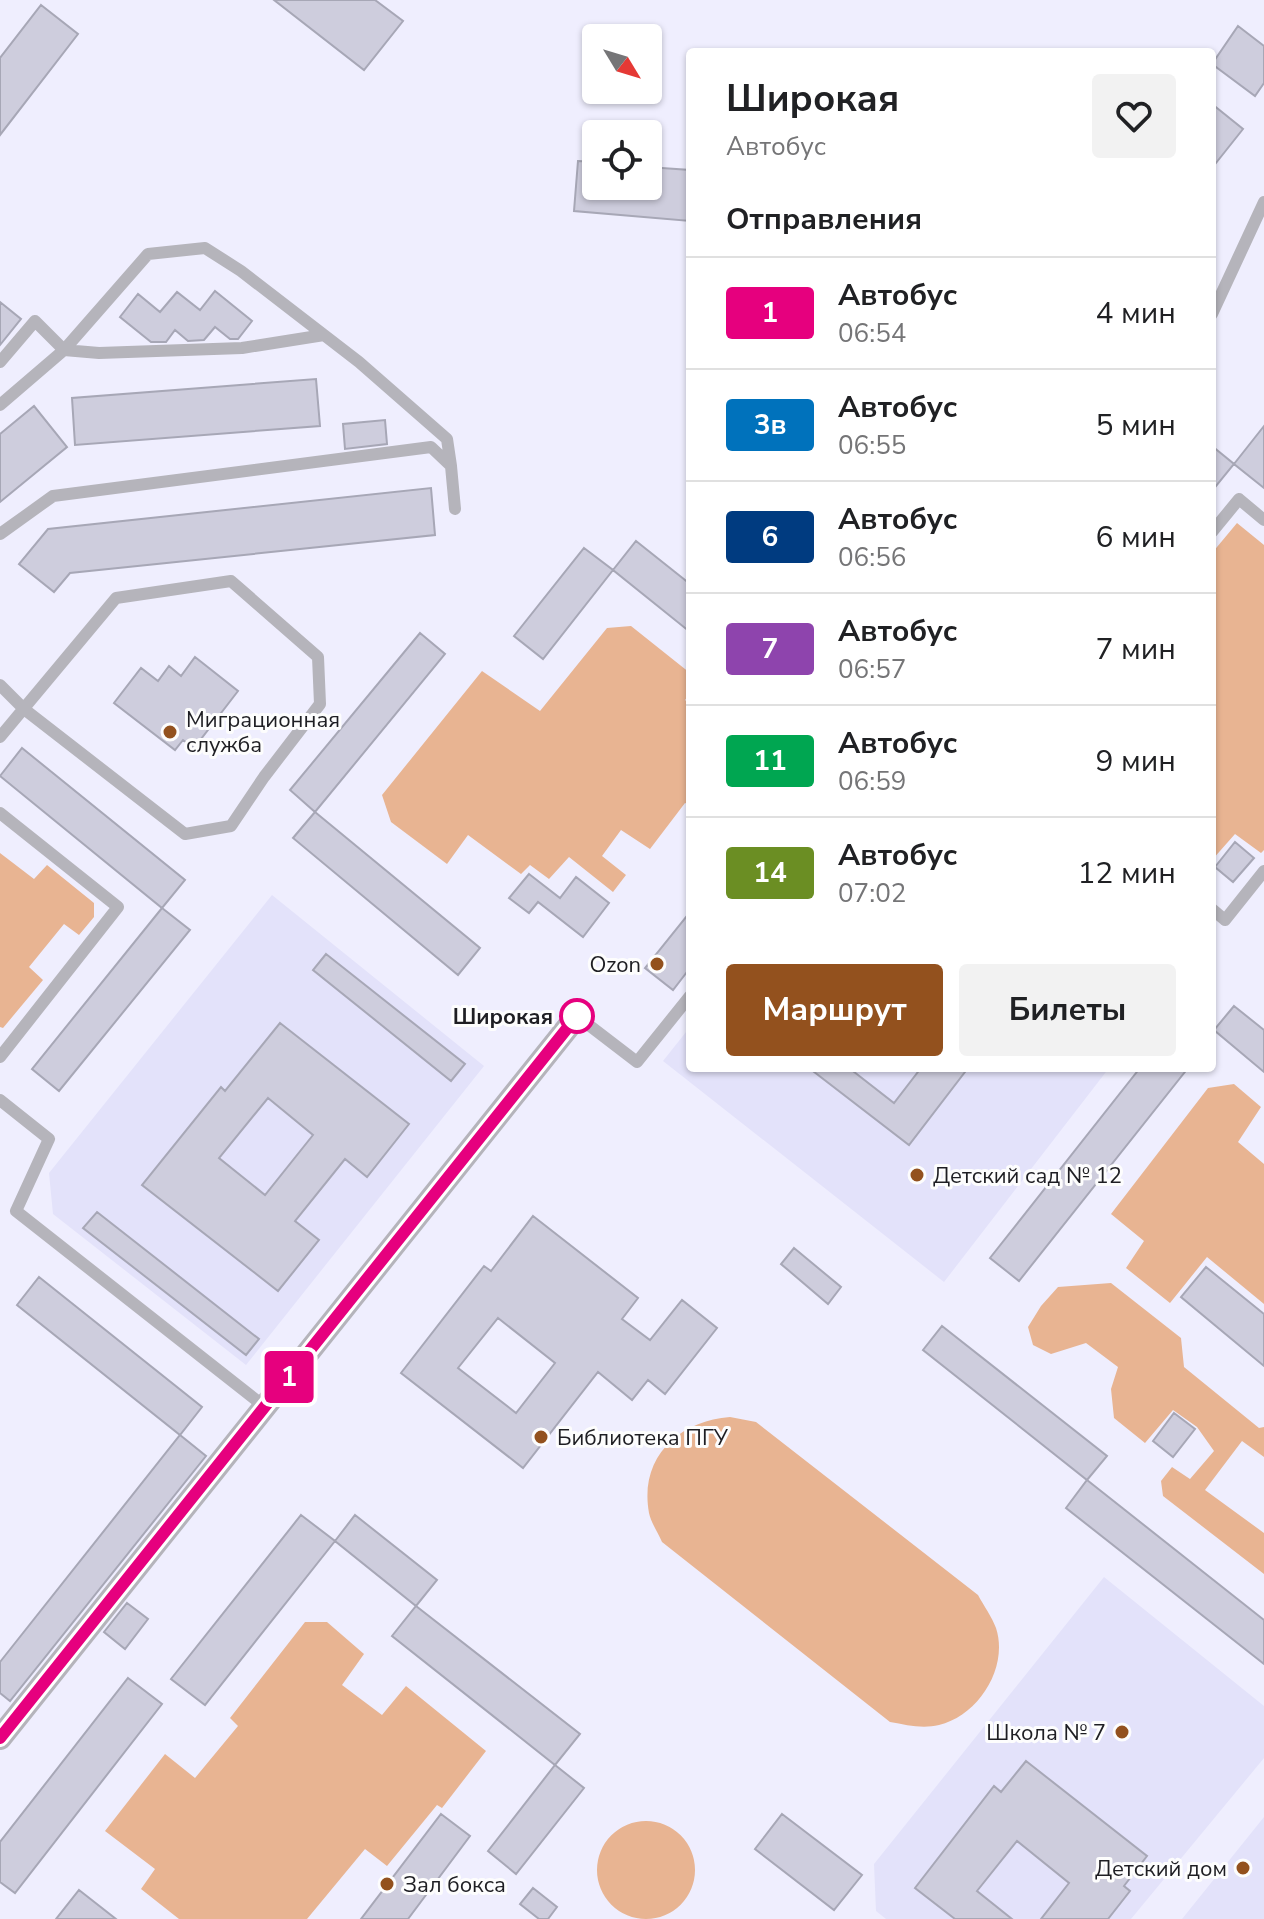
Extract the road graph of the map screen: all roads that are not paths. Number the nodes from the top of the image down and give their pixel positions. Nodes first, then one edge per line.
1 (1264, 202) edge
2 (1216, 305) edge
3 (324, 335) junction
4 (64, 350) junction
5 (0, 362) edge
6 (0, 405) edge
7 (451, 466) junction
8 (455, 509) dead end
9 (1264, 520) edge
10 (1216, 527) edge
11 (0, 534) edge
12 (0, 685) edge
13 (24, 709) junction
14 (0, 737) edge
15 (0, 813) edge
16 (1264, 871) edge
17 (1219, 920) edge
18 (686, 1001) edge
19 (577, 1016) joint
20 (0, 1057) edge
21 (0, 1100) edge
22 (265, 1407) junction
23 (0, 1738) edge

1 - 2 lane
3 - 4 lane
3 - 4 lane
3 - 7 lane
4 - 5 lane
4 - 6 lane
7 - 8 lane
7 - 11 lane
9 - 10 lane
12 - 13 lane
13 - 13 lane
13 - 14 lane
15 - 20 lane
16 - 17 lane
18 - 19 lane
19 - 22 street
21 - 22 lane
22 - 23 street

